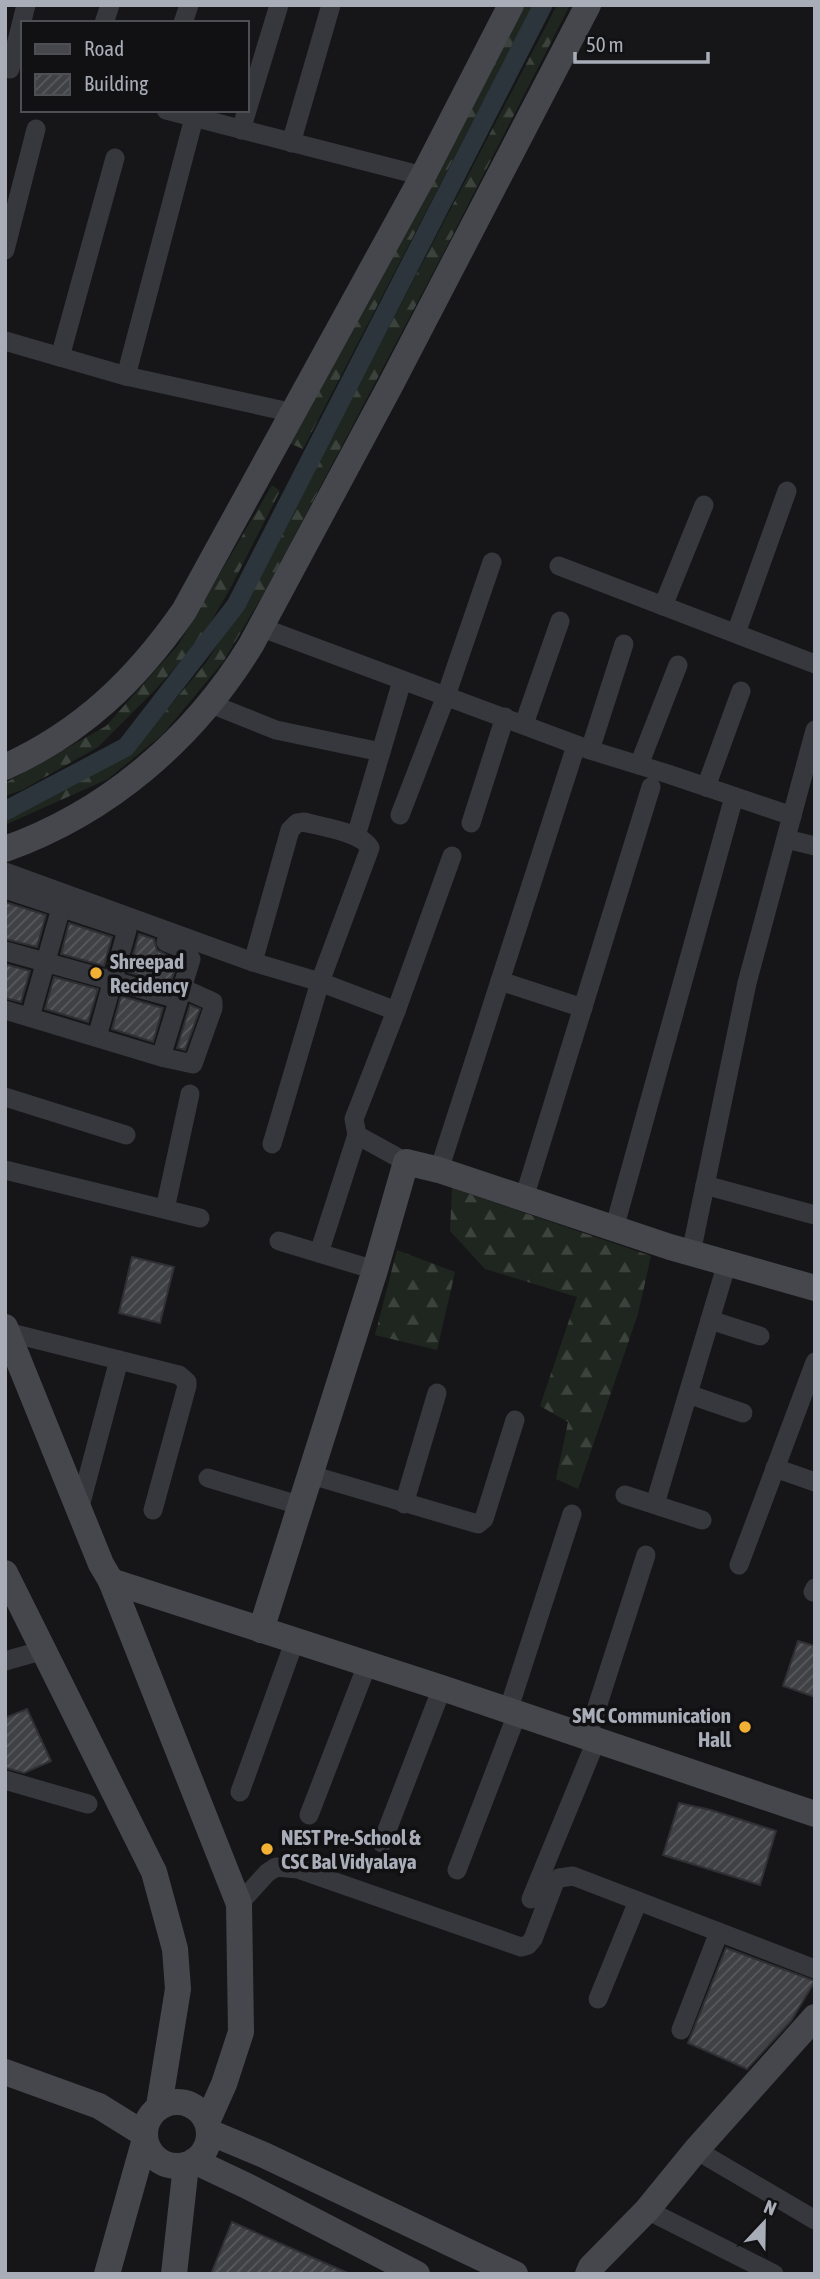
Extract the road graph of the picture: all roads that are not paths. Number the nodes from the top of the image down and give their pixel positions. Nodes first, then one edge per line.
1 (279, 5) edge
2 (331, 5) edge
3 (511, 5) edge
4 (587, 5) edge
5 (21, 30) edge
6 (13, 70) edge
7 (248, 107) edge
8 (173, 112) edge
9 (246, 112) edge
10 (194, 118) junction
11 (36, 129) dead end
12 (241, 130) junction
13 (291, 143) junction
14 (115, 158) dead end
15 (423, 176) junction
16 (5, 250) edge
17 (5, 341) edge
18 (60, 357) junction
19 (126, 376) junction
20 (294, 414) junction
21 (787, 491) dead end
22 (704, 505) dead end
23 (492, 562) dead end
24 (559, 566) dead end
25 (663, 606) junction
26 (560, 621) dead end
27 (260, 627) junction
28 (736, 633) junction
29 (624, 644) dead end
30 (815, 664) edge
31 (678, 665) dead end
32 (402, 681) junction
33 (741, 691) dead end
34 (446, 696) junction
35 (211, 704) junction
36 (505, 717) junction
37 (524, 724) junction
38 (815, 730) edge
39 (582, 751) junction
40 (381, 752) junction
41 (639, 765) junction
42 (5, 767) edge
43 (810, 767) edge
44 (651, 787) dead end
45 (706, 787) junction
46 (734, 797) junction
47 (400, 815) dead end
48 (792, 816) junction
49 (471, 823) dead end
50 (356, 836) junction
51 (786, 839) junction
52 (815, 846) edge
53 (5, 849) edge
54 (452, 856) dead end
55 (5, 872) edge
56 (5, 889) edge
57 (61, 908) junction
58 (127, 930) junction
59 (5, 951) edge
60 (253, 962) junction
61 (45, 963) junction
62 (113, 981) junction
63 (500, 981) junction
64 (320, 982) junction
65 (180, 993) junction
66 (583, 1008) junction
67 (5, 1010) edge
68 (396, 1010) junction
69 (30, 1017) junction
70 (97, 1037) junction
71 (161, 1057) junction
72 (190, 1094) dead end
73 (5, 1097) edge
74 (126, 1135) dead end
75 (357, 1135) junction
76 (272, 1144) dead end
77 (406, 1162) junction
78 (5, 1170) edge
79 (439, 1170) junction
80 (705, 1185) junction
81 (524, 1198) junction
82 (165, 1209) junction
83 (815, 1215) edge
84 (201, 1218) dead end
85 (614, 1229) junction
86 (279, 1241) dead end
87 (319, 1253) junction
88 (691, 1253) junction
89 (727, 1263) junction
90 (375, 1270) junction
91 (815, 1288) edge
92 (710, 1320) junction
93 (6, 1329) edge
94 (760, 1336) dead end
95 (118, 1360) junction
96 (815, 1362) edge
97 (438, 1393) dead end
98 (688, 1394) junction
99 (743, 1412) dead end
100 (514, 1420) dead end
101 (775, 1468) junction
102 (311, 1475) junction
103 (208, 1479) dead end
104 (815, 1482) edge
105 (625, 1495) dead end
106 (404, 1504) junction
107 (655, 1504) junction
108 (302, 1506) junction
109 (79, 1510) junction
110 (153, 1510) dead end
111 (572, 1514) dead end
112 (702, 1520) dead end
113 (646, 1555) dead end
114 (739, 1565) dead end
115 (5, 1573) edge
116 (111, 1581) junction
117 (261, 1630) junction
118 (295, 1640) junction
119 (44, 1650) junction
120 (5, 1661) edge
121 (367, 1665) junction
122 (442, 1688) junction
123 (513, 1713) junction
124 (591, 1740) junction
125 (5, 1780) edge
126 (240, 1792) dead end
127 (88, 1804) dead end
128 (815, 1814) edge
129 (309, 1815) dead end
130 (382, 1843) dead end
131 (457, 1870) dead end
132 (531, 1899) dead end
133 (638, 1901) junction
134 (239, 1904) junction
135 (719, 1932) junction
136 (815, 1969) edge
137 (598, 1999) dead end
138 (815, 2017) edge
139 (681, 2031) dead end
140 (5, 2072) edge
141 (150, 2123) junction
142 (208, 2127) junction
143 (696, 2150) junction
144 (190, 2163) junction
145 (647, 2210) junction
146 (815, 2220) edge
147 (584, 2272) edge
148 (107, 2274) edge
149 (174, 2274) edge
150 (417, 2274) edge
151 (515, 2274) edge
152 (774, 2274) edge

1 - 7 street
2 - 13 street
3 - 15 street
4 - 27 street
5 - 6 street
8 - 10 street
9 - 12 street
10 - 12 street
10 - 19 street
11 - 16 street
12 - 13 street
13 - 15 street
14 - 18 street
15 - 20 street
17 - 18 street
18 - 19 street
19 - 20 street
20 - 42 street
21 - 28 street
22 - 25 street
23 - 34 street
24 - 25 street
25 - 28 street
26 - 37 street
27 - 32 street
27 - 35 street
28 - 30 street
29 - 39 street
31 - 41 street
32 - 34 street
32 - 40 street
33 - 45 street
34 - 36 street
34 - 47 street
35 - 40 street
35 - 53 street
36 - 37 street
36 - 49 street
37 - 39 street
38 - 43 street
39 - 41 street
39 - 63 street
40 - 50 street
41 - 45 street
43 - 48 street
44 - 66 street
45 - 46 street
46 - 48 street
46 - 85 street
48 - 51 street
50 - 60 street
50 - 64 street
51 - 52 street
51 - 80 street
54 - 68 street
55 - 60 street
56 - 57 street
57 - 58 street
57 - 61 street
58 - 62 street
58 - 65 street
59 - 61 street
60 - 64 street
61 - 62 street
61 - 69 street
62 - 65 street
62 - 70 street
63 - 66 street
63 - 79 street
64 - 68 street
64 - 76 street
65 - 71 street
65 - 71 street
66 - 81 street
67 - 69 street
68 - 75 street
69 - 70 street
70 - 71 street
72 - 82 street
73 - 74 street
75 - 77 street
75 - 87 street
77 - 79 street
77 - 90 street
78 - 82 street
79 - 81 street
80 - 83 street
80 - 88 street
81 - 85 street
82 - 84 street
85 - 88 street
86 - 87 street
87 - 90 street
88 - 89 street
89 - 91 street
89 - 92 street
90 - 102 street
92 - 94 street
92 - 98 street
93 - 95 street
93 - 109 street
95 - 109 street
95 - 110 street
96 - 101 street
97 - 106 street
98 - 99 street
98 - 107 street
100 - 106 street
101 - 104 street
101 - 114 street
102 - 106 street
102 - 108 street
103 - 108 street
105 - 107 street
107 - 112 street
108 - 117 street
109 - 116 street
111 - 123 street
113 - 124 street
115 - 119 street
116 - 117 street
116 - 134 street
117 - 118 street
118 - 121 street
118 - 126 street
119 - 120 street
119 - 141 street
121 - 122 street
121 - 129 street
122 - 123 street
122 - 130 street
123 - 124 street
123 - 131 street
124 - 128 street
124 - 132 street
125 - 127 street
133 - 134 street
133 - 135 street
133 - 137 street
134 - 142 street
135 - 136 street
135 - 139 street
138 - 143 street
140 - 141 street
141 - 142 street
141 - 144 street
141 - 148 street
142 - 144 street
142 - 151 street
143 - 145 street
143 - 146 street
144 - 149 street
144 - 150 street
145 - 147 street
145 - 152 street

